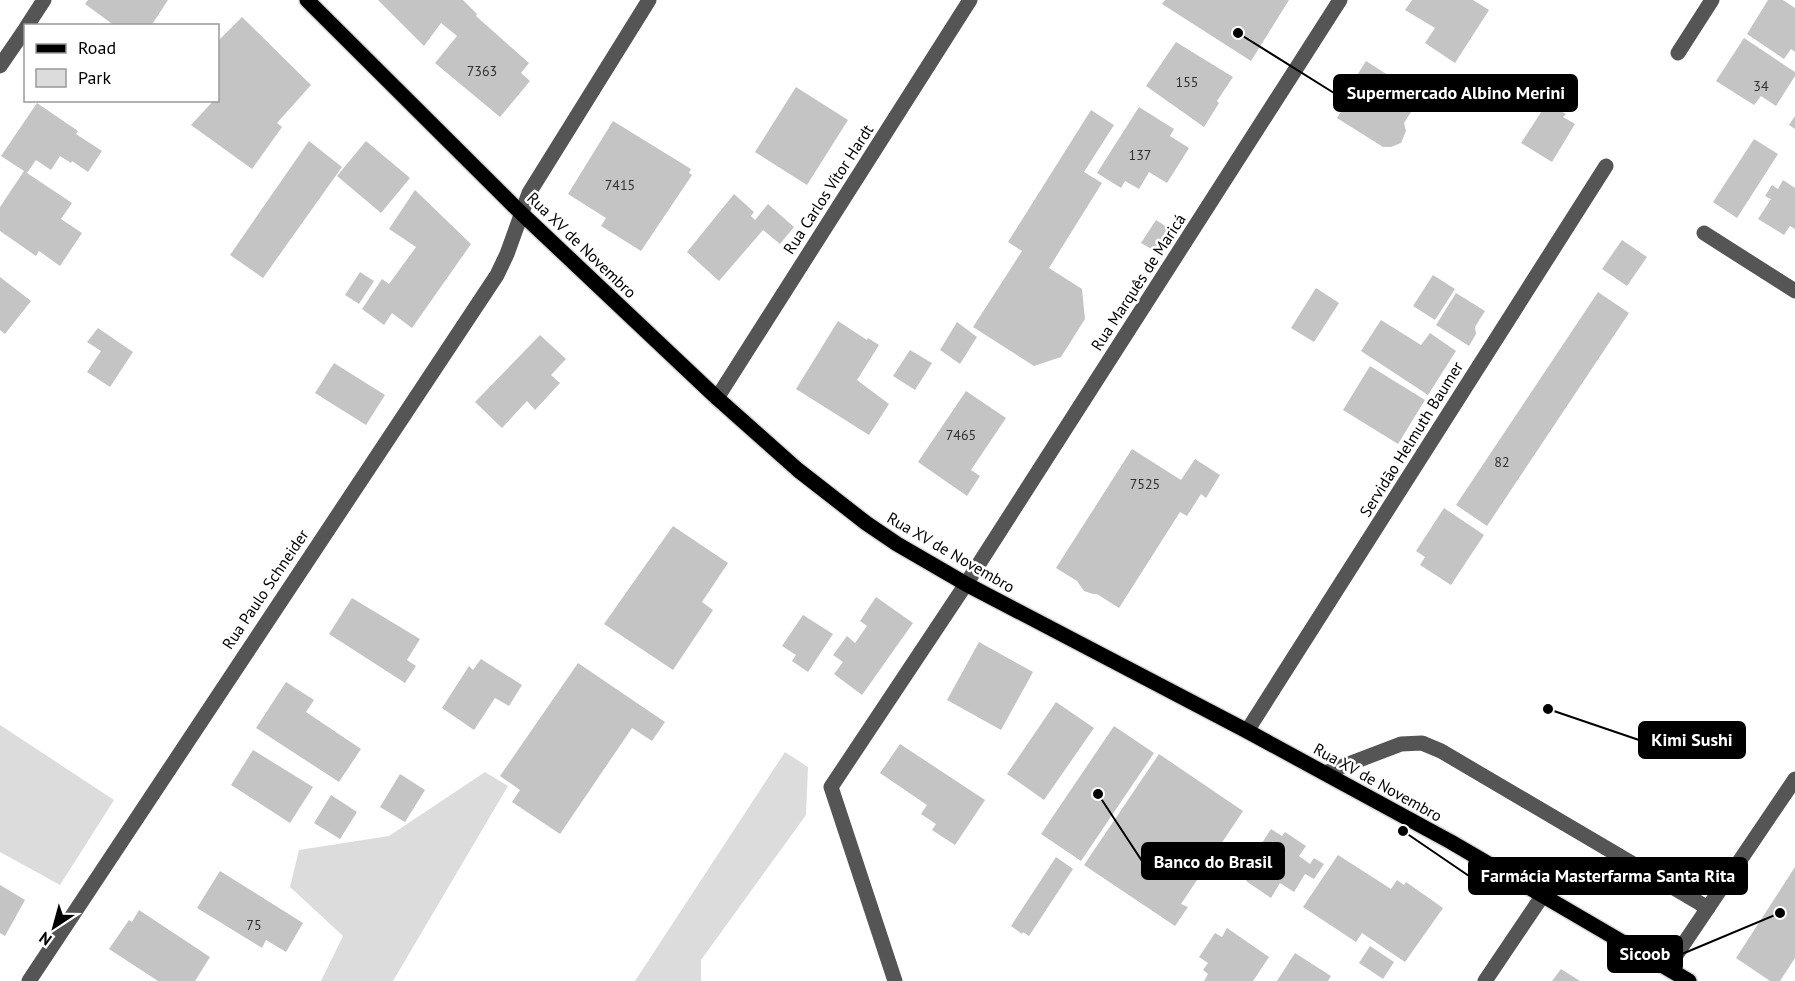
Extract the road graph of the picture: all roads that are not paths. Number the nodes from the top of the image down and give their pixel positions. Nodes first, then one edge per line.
1 (44, 0) edge
2 (307, 0) edge
3 (649, 0) edge
4 (970, 0) edge
5 (1340, 0) edge
6 (1712, 0) edge
7 (28, 24) edge
8 (24, 30) edge
9 (1678, 53) dead end
10 (0, 66) edge
11 (1606, 166) dead end
12 (520, 212) junction
13 (1704, 233) dead end
14 (1795, 291) edge
15 (717, 398) junction
16 (966, 584) junction
17 (1247, 731) junction
18 (1325, 773) junction
19 (1795, 779) edge
20 (1543, 895) junction
21 (1708, 908) junction
22 (1668, 967) junction
23 (33, 979) edge
24 (895, 981) edge
25 (1485, 981) edge
26 (1689, 981) edge

1 - 7 street
2 - 12 main road, Rua XV de Novembro
3 - 12 street, Rua Paulo Schneider
4 - 15 street, Rua Carlos Vítor Hardt
5 - 16 street, Rua Marquês de Maricá
6 - 9 street
8 - 10 street
11 - 17 street, Servidão Helmuth Baumer
12 - 15 main road, Rua XV de Novembro
12 - 23 street, Rua Paulo Schneider
13 - 14 street
15 - 16 main road, Rua XV de Novembro
16 - 17 main road, Rua XV de Novembro
16 - 24 street, Rua Marquês de Maricá
17 - 18 main road, Rua XV de Novembro
18 - 20 main road, Rua XV de Novembro
18 - 21 street
19 - 21 street
20 - 22 main road, Rua XV de Novembro
20 - 25 street
21 - 22 street
22 - 26 main road, Rua XV de Novembro

